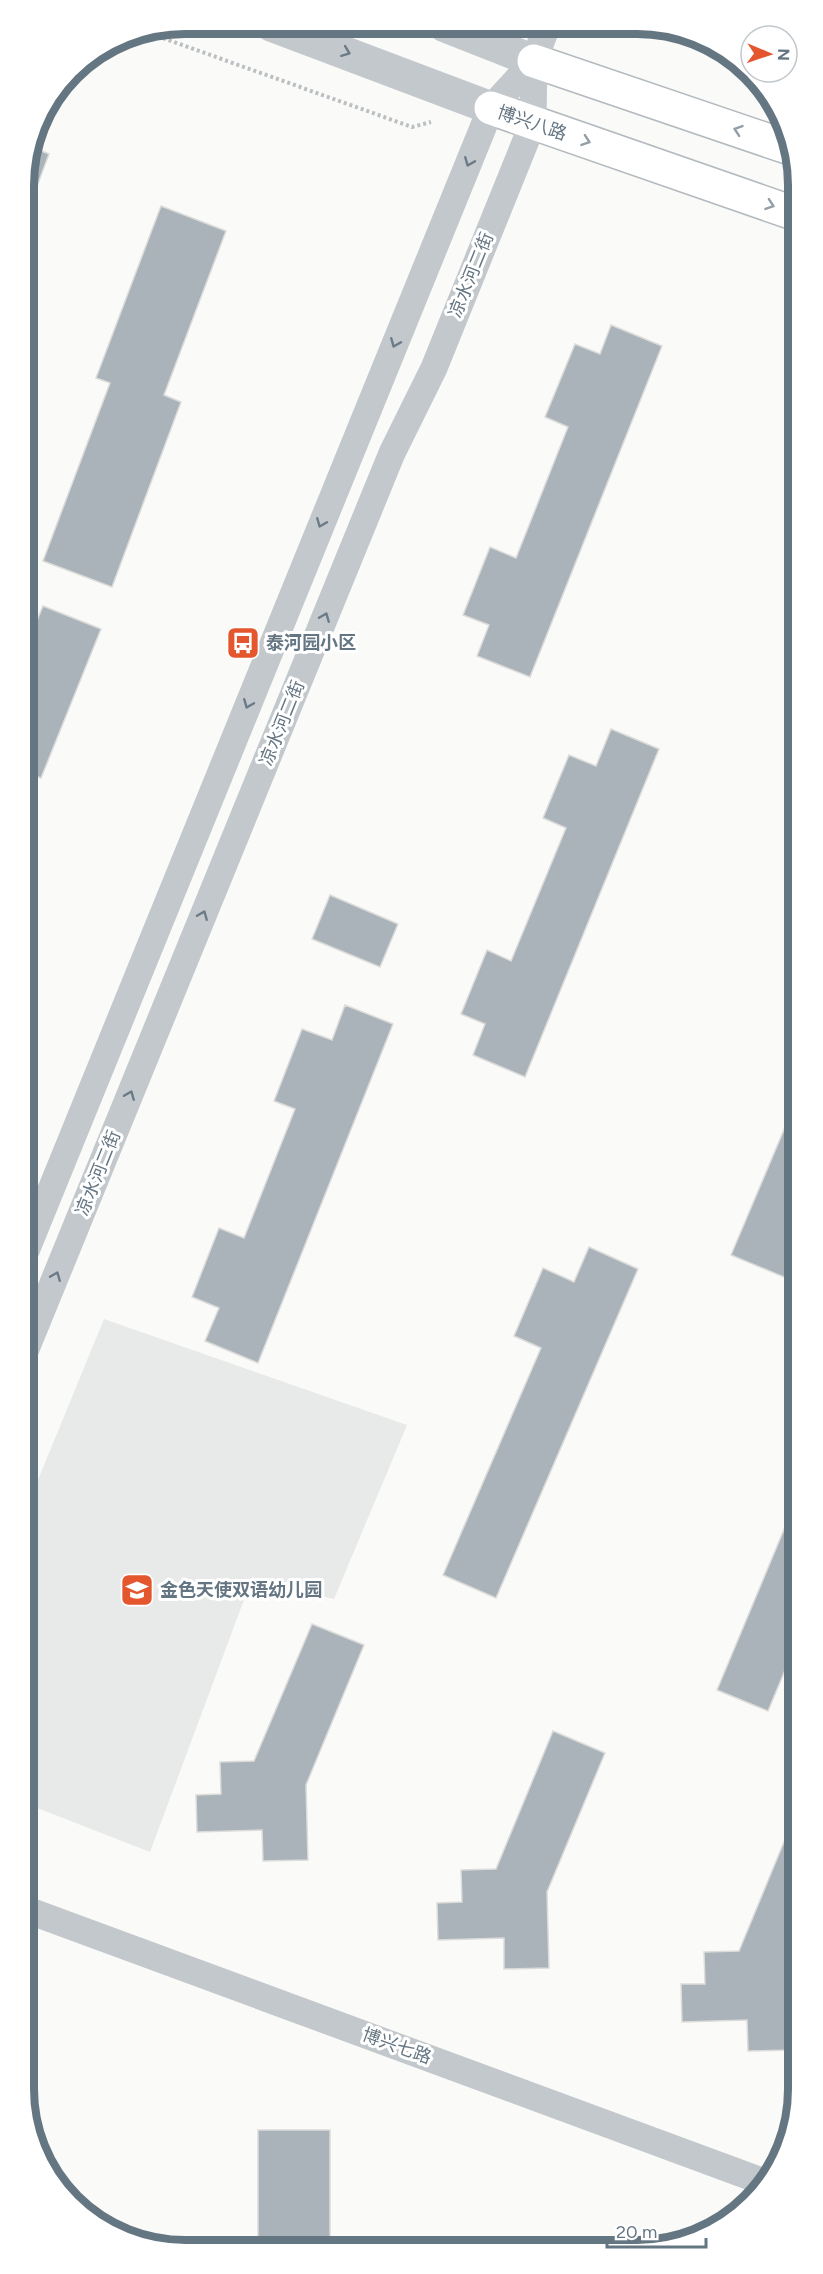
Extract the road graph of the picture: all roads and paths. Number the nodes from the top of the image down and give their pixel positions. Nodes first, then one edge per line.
1 (297, 34) edge
2 (466, 34) edge
3 (544, 34) edge
4 (160, 37) edge
5 (534, 61) junction
6 (491, 108) junction
7 (434, 122) dead end
8 (533, 123) junction
9 (783, 145) edge
10 (788, 211) edge
11 (34, 1230) edge
12 (34, 1328) edge
13 (34, 1913) edge
14 (757, 2179) edge

1 -> 6 street, 博兴八路
2 - 5 street
3 - 5 street, 凉水河二街
4 - 7 path
5 - 6 street, 凉水河二街
5 - 8 street, 凉水河二街
9 -> 5 main road
6 - 8 main road, 博兴八路
6 -> 11 street, 凉水河二街
8 -> 10 main road, 博兴八路
12 -> 8 street, 凉水河二街
13 - 14 street, 博兴七路

